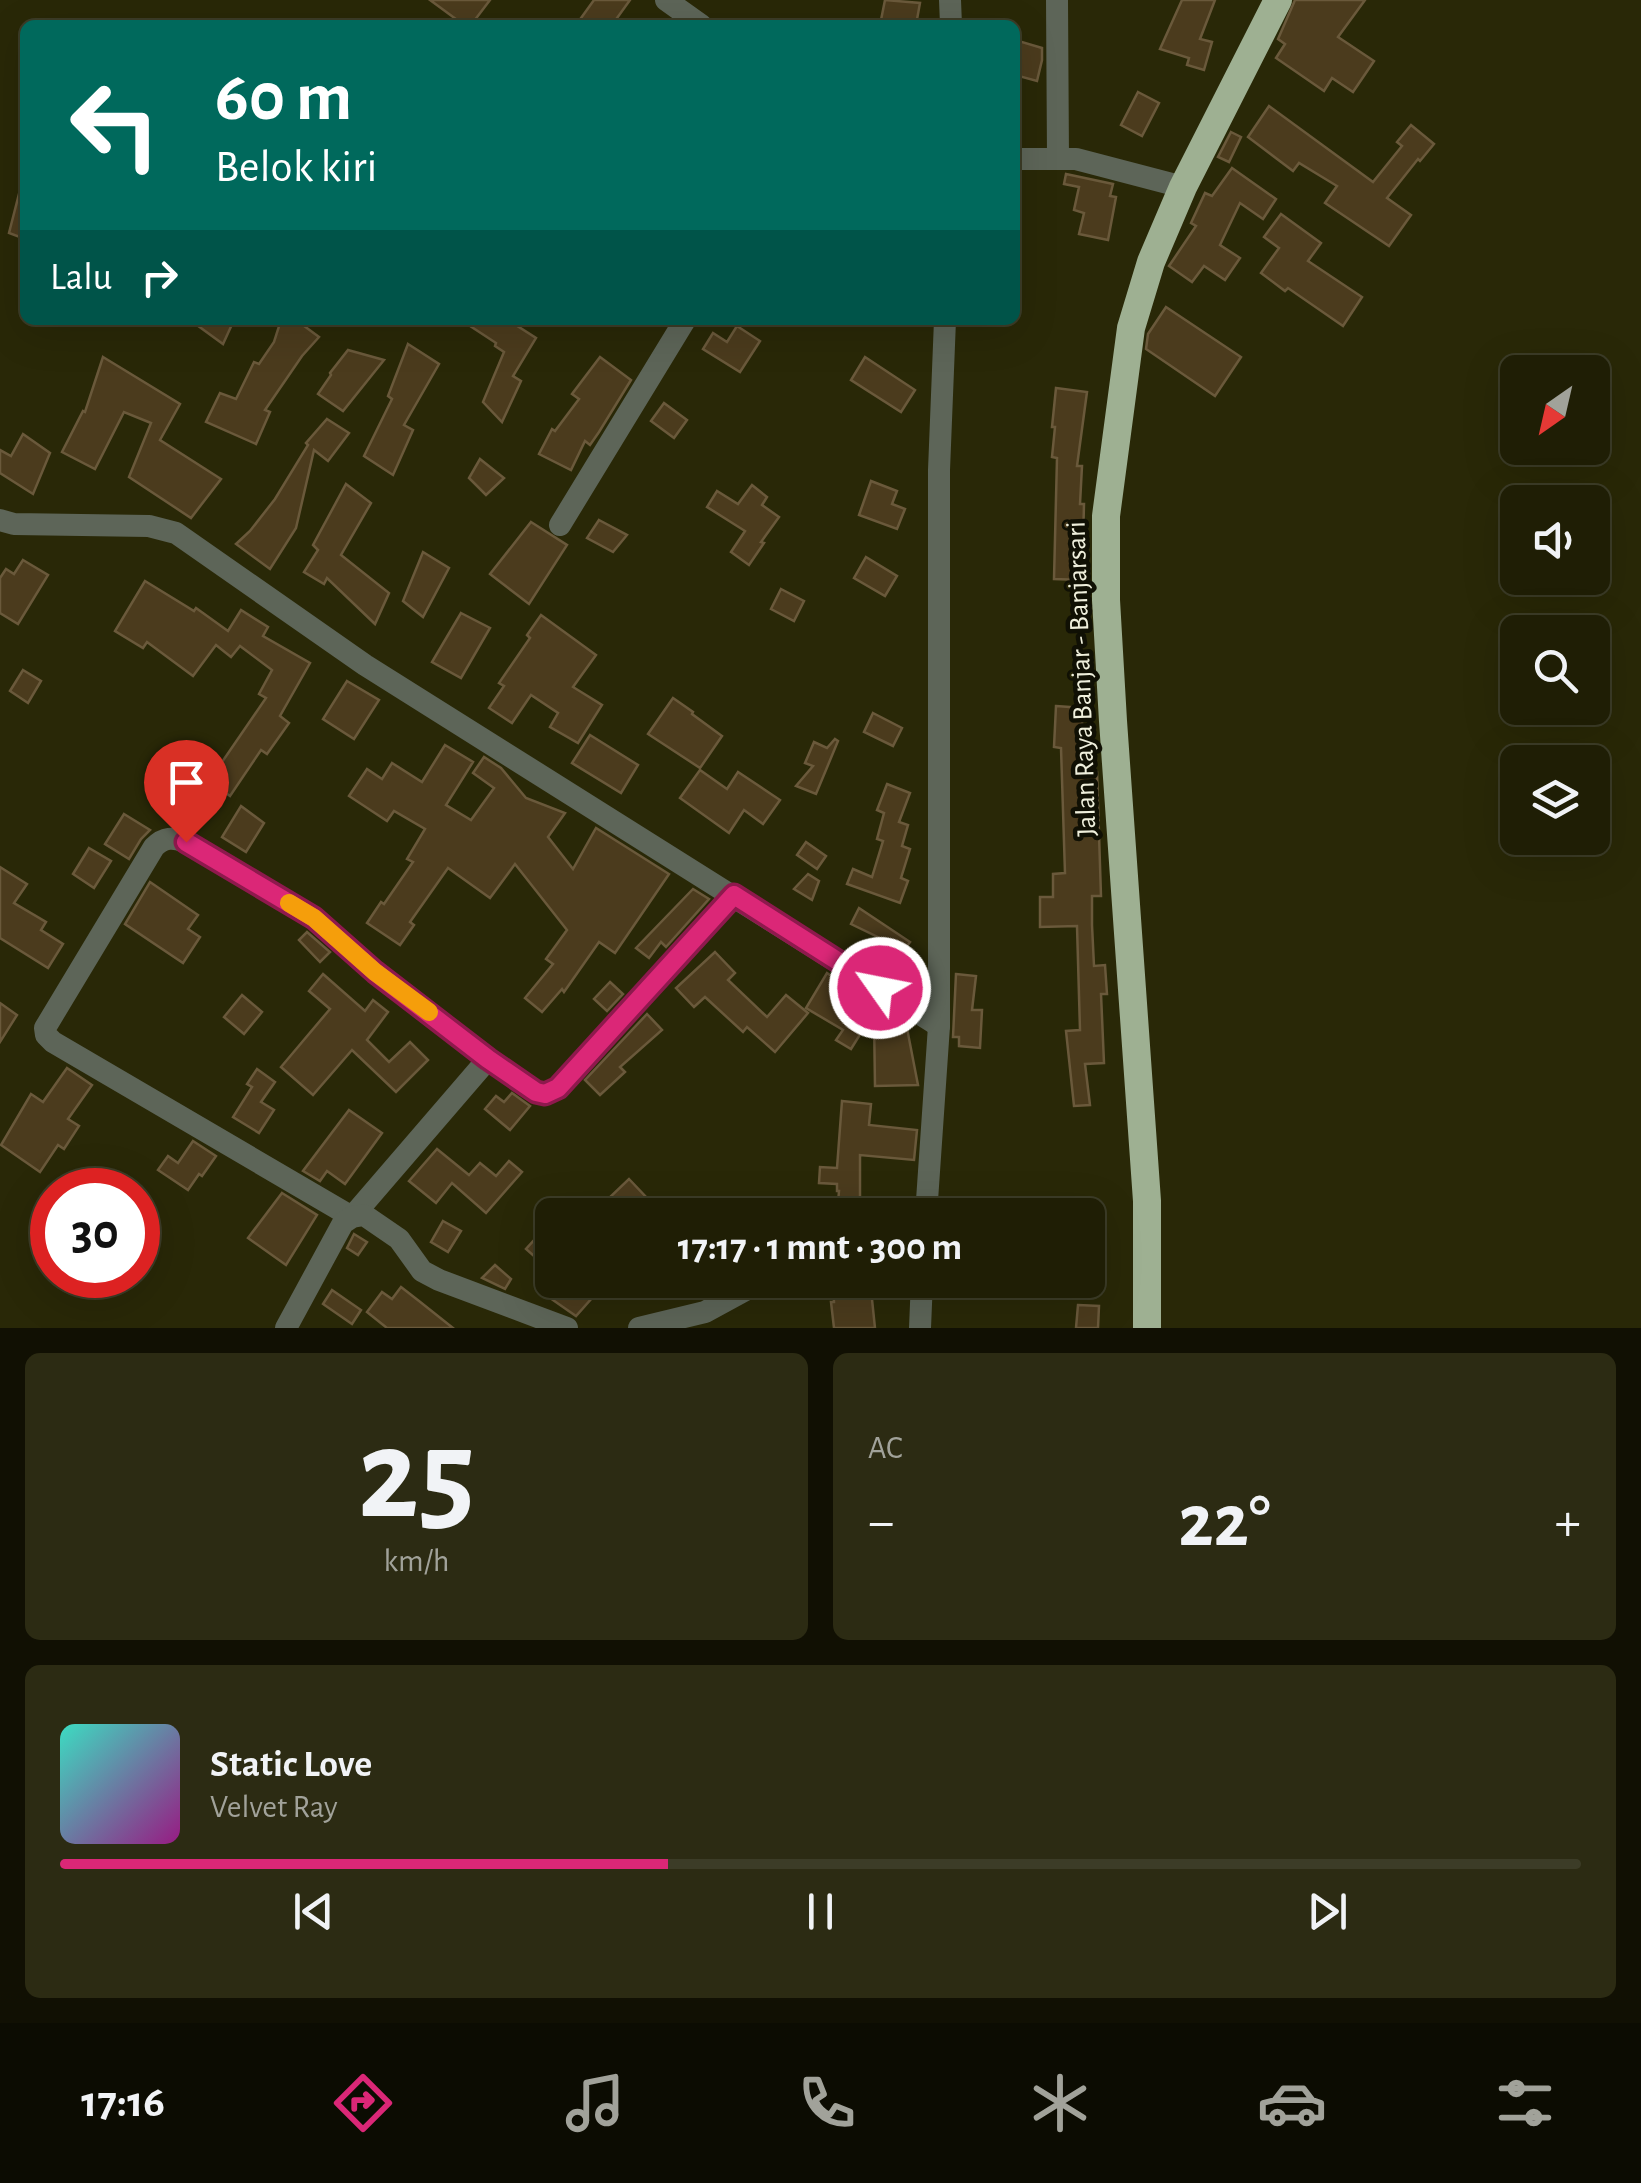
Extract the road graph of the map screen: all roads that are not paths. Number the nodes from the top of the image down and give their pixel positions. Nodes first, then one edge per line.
1 (666, 0) edge
2 (1057, 0) edge
3 (1278, 0) edge
4 (695, 20) edge
5 (1058, 158) junction
6 (1020, 159) edge
7 (1184, 187) junction
8 (682, 325) edge
9 (945, 325) edge
10 (0, 520) edge
11 (560, 525) dead end
12 (734, 895) junction
13 (940, 1026) junction
14 (488, 1059) junction
15 (927, 1198) edge
16 (352, 1217) junction
17 (731, 1298) edge
18 (921, 1298) edge
19 (286, 1328) edge
20 (567, 1328) edge
21 (639, 1328) edge
22 (920, 1328) edge
23 (1146, 1328) edge

1 - 4 street
2 - 5 street
3 - 7 highway, Jalan Raya Banjar - Banjarsari
5 - 6 street
5 - 7 street
7 - 23 highway, Jalan Raya Banjar - Banjarsari
8 - 11 street
9 - 13 street
10 - 12 street
12 - 13 street
12 - 14 street
13 - 15 street
14 - 16 street
14 - 16 street
16 - 19 street
16 - 20 street
17 - 21 street
18 - 22 street

